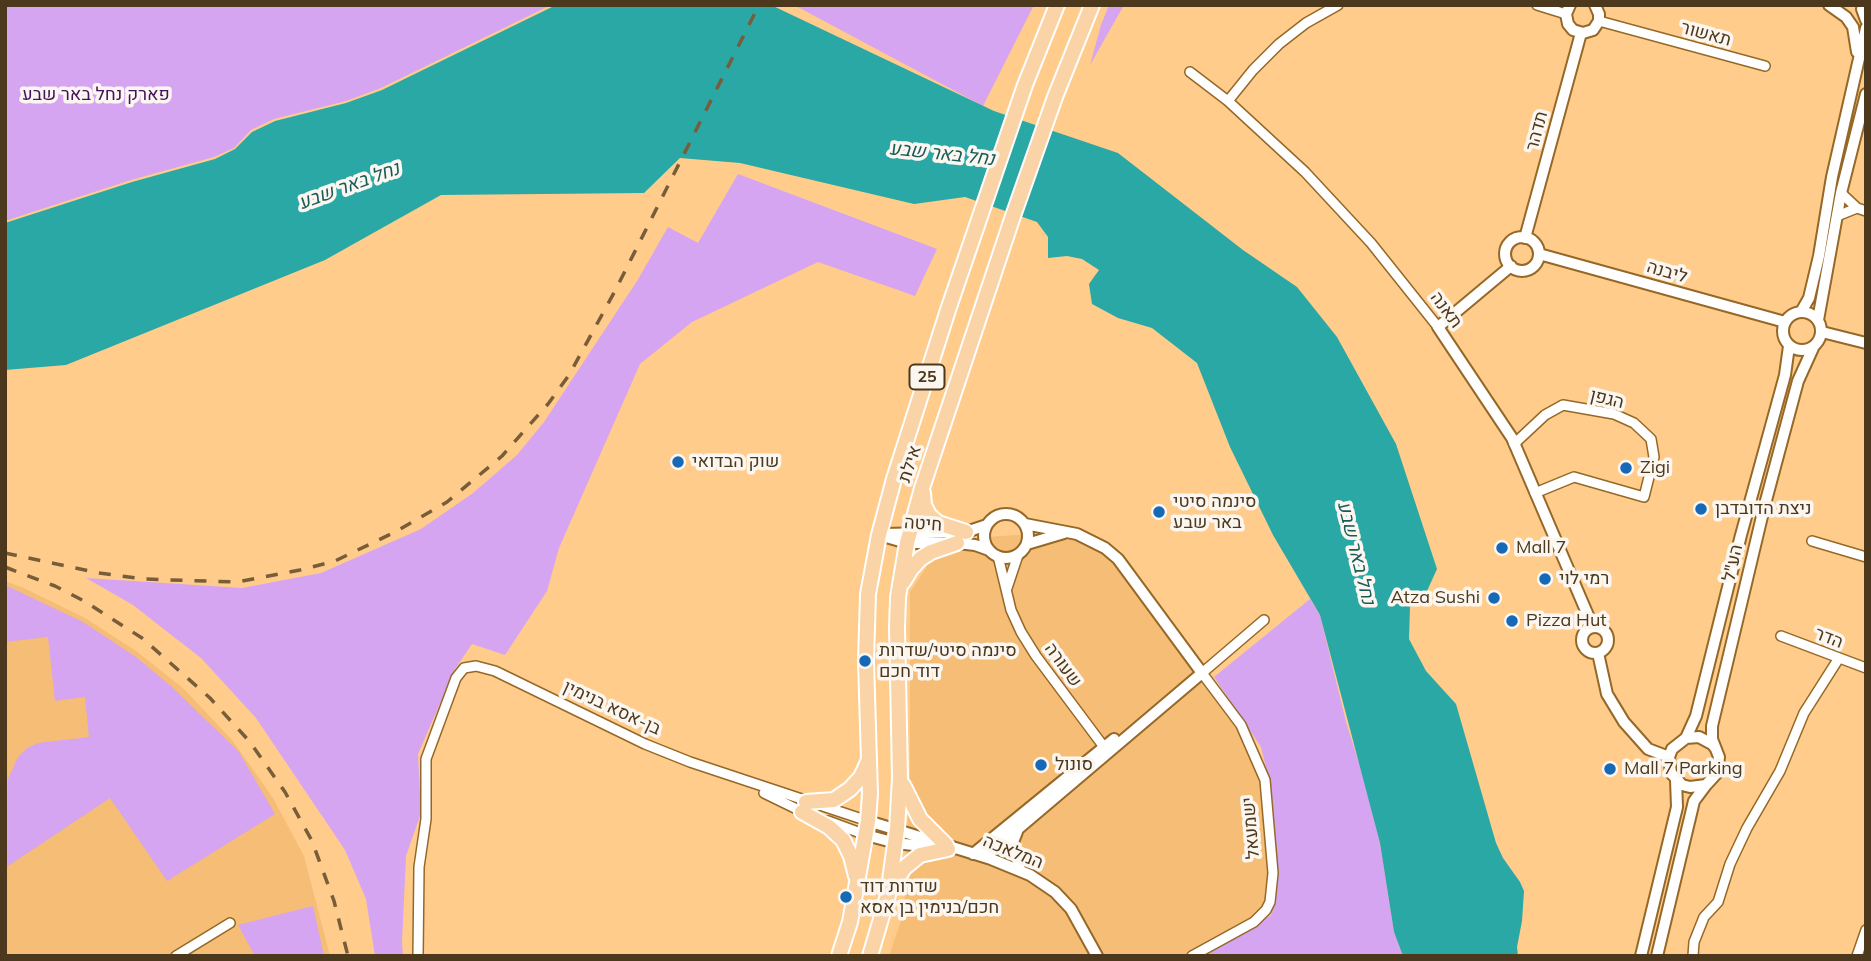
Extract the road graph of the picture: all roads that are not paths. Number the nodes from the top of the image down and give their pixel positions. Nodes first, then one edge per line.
1 (1057, 5) edge
2 (1093, 5) edge
3 (1338, 5) edge
4 (1537, 5) edge
5 (1595, 5) edge
6 (1829, 5) edge
7 (1568, 10) edge
8 (1599, 21) junction
9 (1866, 28) edge
10 (1581, 33) junction
11 (1765, 66) dead end
12 (1857, 69) junction
13 (1190, 72) dead end
14 (1866, 94) edge
15 (1228, 101) junction
16 (1841, 193) junction
17 (1861, 210) edge
18 (1837, 216) junction
19 (1525, 238) junction
20 (1539, 254) junction
21 (1511, 266) junction
22 (1801, 312) junction
23 (1818, 320) junction
24 (1785, 322) junction
25 (1438, 327) junction
26 (1822, 332) junction
27 (1866, 343) edge
28 (1789, 346) junction
29 (1813, 348) junction
30 (1514, 444) junction
31 (922, 488) junction
32 (1535, 493) junction
33 (1025, 524) junction
34 (987, 525) junction
35 (1077, 534) junction
36 (879, 535) junction
37 (909, 537) junction
38 (961, 537) junction
39 (1812, 541) dead end
40 (1027, 544) junction
41 (993, 553) junction
42 (1018, 555) junction
43 (1866, 557) edge
44 (1007, 589) junction
45 (898, 597) junction
46 (1264, 620) dead end
47 (1593, 627) junction
48 (1781, 636) dead end
49 (1598, 653) junction
50 (1839, 658) junction
51 (1866, 668) edge
52 (1202, 673) junction
53 (1686, 738) junction
54 (1716, 749) junction
55 (1106, 750) junction
56 (1669, 757) junction
57 (870, 758) junction
58 (900, 778) junction
59 (1676, 780) junction
60 (1706, 785) junction
61 (804, 807) junction
62 (867, 828) junction
63 (1018, 829) junction
64 (896, 836) junction
65 (963, 851) junction
66 (1020, 870) junction
67 (858, 888) junction
68 (888, 895) junction
69 (230, 923) dead end
70 (1866, 930) edge
71 (176, 956) edge
72 (418, 956) edge
73 (839, 956) edge
74 (870, 956) edge
75 (1097, 956) edge
76 (1192, 956) edge
77 (1641, 956) edge
78 (1657, 956) edge
79 (1693, 956) edge
80 (1857, 956) edge

1 - 36 highway, אילת / 25
2 - 31 highway, אילת / 25
3 - 15 street
4 - 7 street
5 - 8 street
6 - 12 street
7 - 10 street
8 - 10 street
8 - 11 street, תאשור
9 - 12 street
10 - 19 street, תדהר
12 - 22 street
13 - 15 street, תאנה
14 - 16 street
15 - 25 street, תאנה
16 - 17 street
16 - 18 street
17 - 18 street
18 - 23 street
19 - 20 street
19 - 21 street
20 - 21 street
20 - 24 street, ליבנה
21 - 25 street
22 - 23 street
22 - 24 street
23 - 26 street
24 - 28 street
25 - 30 street, תאנה
26 - 27 street
26 - 29 street
28 - 29 street
28 - 53 street, הע"ל
29 - 54 street, הע"ל
30 - 32 street, תאנה
30 - 32 street, הגפן
31 - 37 highway, אילת / 25
31 - 38 highway
32 - 47 street, תאנה
33 - 34 street, חיטה
33 - 35 street, חיטה
33 - 40 street
34 - 38 street, חיטה
34 - 41 street
35 - 40 street
35 - 52 street, חיטה
36 - 37 street, חיטה
36 - 57 highway, אילת / 25
37 - 38 street, חיטה
37 - 45 highway, אילת / 25
38 - 41 street, חיטה
38 - 45 highway
39 - 43 street
40 - 42 street
41 - 42 street, חיטה
41 - 44 street, שעורה
42 - 44 street
44 - 55 street, שעורה
45 - 58 highway, אילת / 25
46 - 52 street
47 - 49 street
47 - 49 street
48 - 50 street, הדר
49 - 56 street
50 - 51 street, הדר
50 - 79 street
52 - 55 street
52 - 76 street, ישמעאל
53 - 54 street
53 - 56 street
54 - 60 street
55 - 63 street
55 - 65 street
56 - 59 street
57 - 61 highway
57 - 62 highway, אילת / 25
58 - 64 highway, אילת / 25
58 - 65 highway
59 - 60 street
59 - 77 street
60 - 78 street
61 - 62 street, בן-אסא בנימין
61 - 67 highway
61 - 72 street, בן-אסא בנימין
62 - 64 street, בן-אסא בנימין
62 - 67 highway, אילת / 25
63 - 65 street
63 - 66 street
64 - 65 street, המלאכה
64 - 68 highway, אילת / 25
65 - 66 street, המלאכה
65 - 68 highway
66 - 75 street, המלאכה
67 - 73 highway, אילת / 25
68 - 74 highway, אילת / 25
69 - 71 street
70 - 80 street

